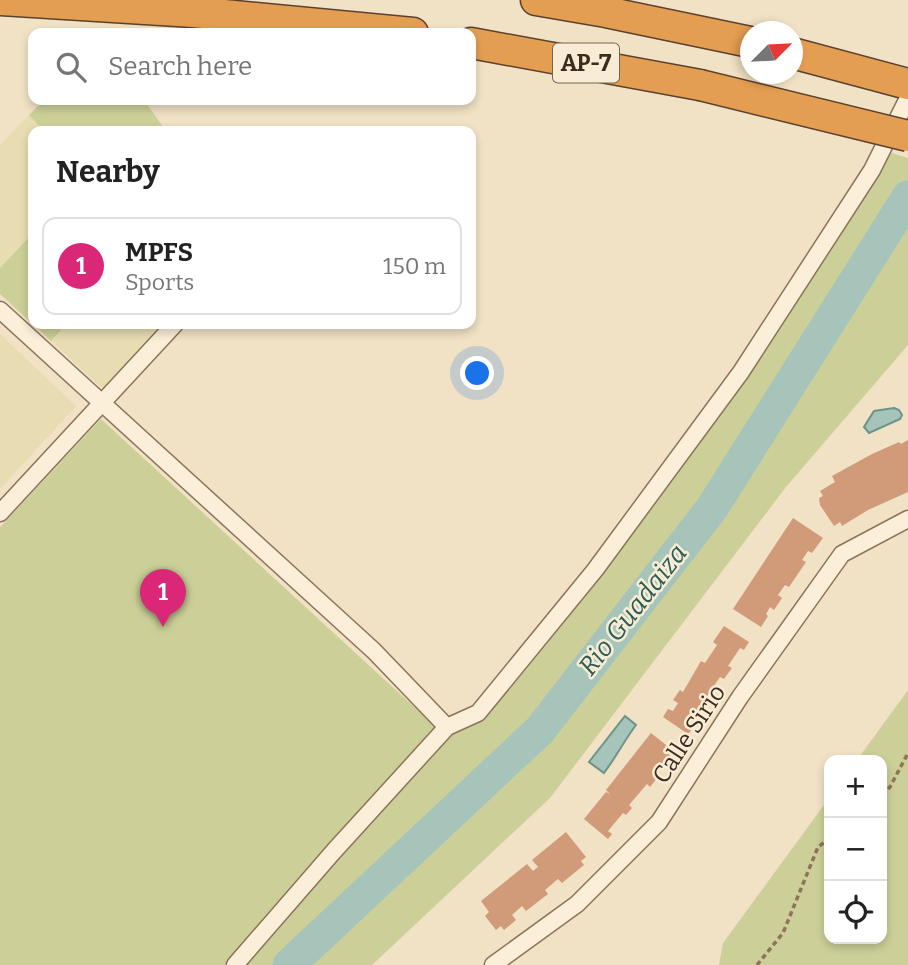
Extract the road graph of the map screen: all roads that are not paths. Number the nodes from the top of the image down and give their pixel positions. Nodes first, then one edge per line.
1 (0, 0) edge
2 (536, 0) edge
3 (361, 28) edge
4 (740, 39) edge
5 (476, 44) edge
6 (803, 56) edge
7 (908, 84) edge
8 (908, 98) edge
9 (908, 136) edge
10 (0, 310) edge
11 (170, 329) edge
12 (100, 402) junction
13 (0, 513) edge
14 (908, 519) edge
15 (447, 727) junction
16 (235, 965) edge
17 (493, 965) edge

1 - 3 highway
2 - 4 highway, AP-7
5 - 9 highway, AP-7, bridge
6 - 7 highway
8 - 15 street
10 - 12 street
11 - 12 street
12 - 13 street
12 - 15 street
14 - 17 street, Calle Sirio
15 - 16 street

